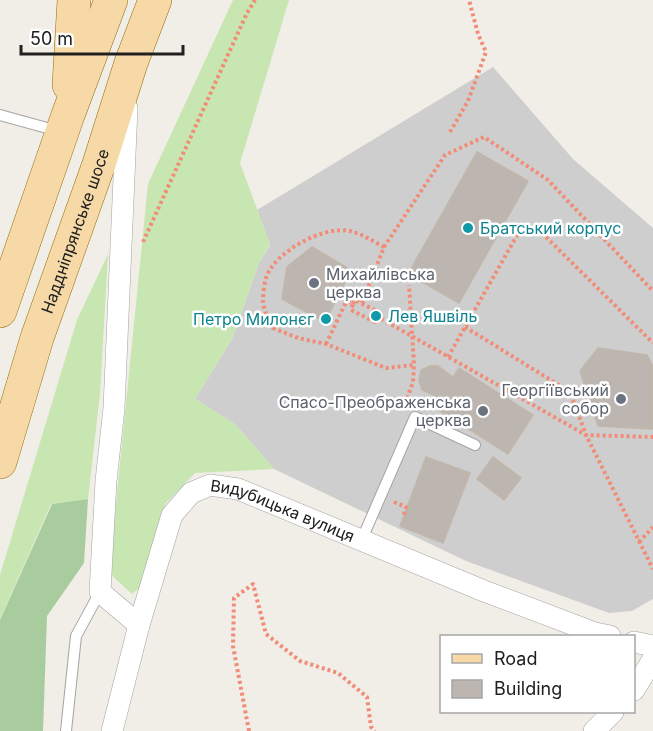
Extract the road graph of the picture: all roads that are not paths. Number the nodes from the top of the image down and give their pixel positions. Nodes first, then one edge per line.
1 (74, 0) edge
2 (111, 0) edge
3 (155, 0) edge
4 (165, 0) edge
5 (134, 55) junction
6 (0, 116) edge
7 (65, 124) junction
8 (0, 310) edge
9 (475, 445) dead end
10 (0, 462) edge
11 (362, 539) junction
12 (100, 592) junction
13 (139, 625) junction
14 (605, 635) edge
15 (635, 642) edge
16 (653, 646) edge
17 (653, 659) edge
18 (635, 687) edge
19 (611, 713) edge
20 (66, 731) edge
21 (112, 731) edge
22 (594, 731) edge

1 - 7 main road
2 - 7 main road
3 - 5 main road, Наддніпрянське шосе
4 - 5 main road
5 - 10 main road, Наддніпрянське шосе
5 - 12 street
6 - 7 lane
7 - 8 main road
9 - 11 lane
11 - 13 street, Видубицька вулиця
11 - 14 street, Видубицька вулиця
12 - 13 street
12 - 20 lane
13 - 21 street, Видубицька вулиця
15 - 16 street
17 - 18 street
19 - 22 street

